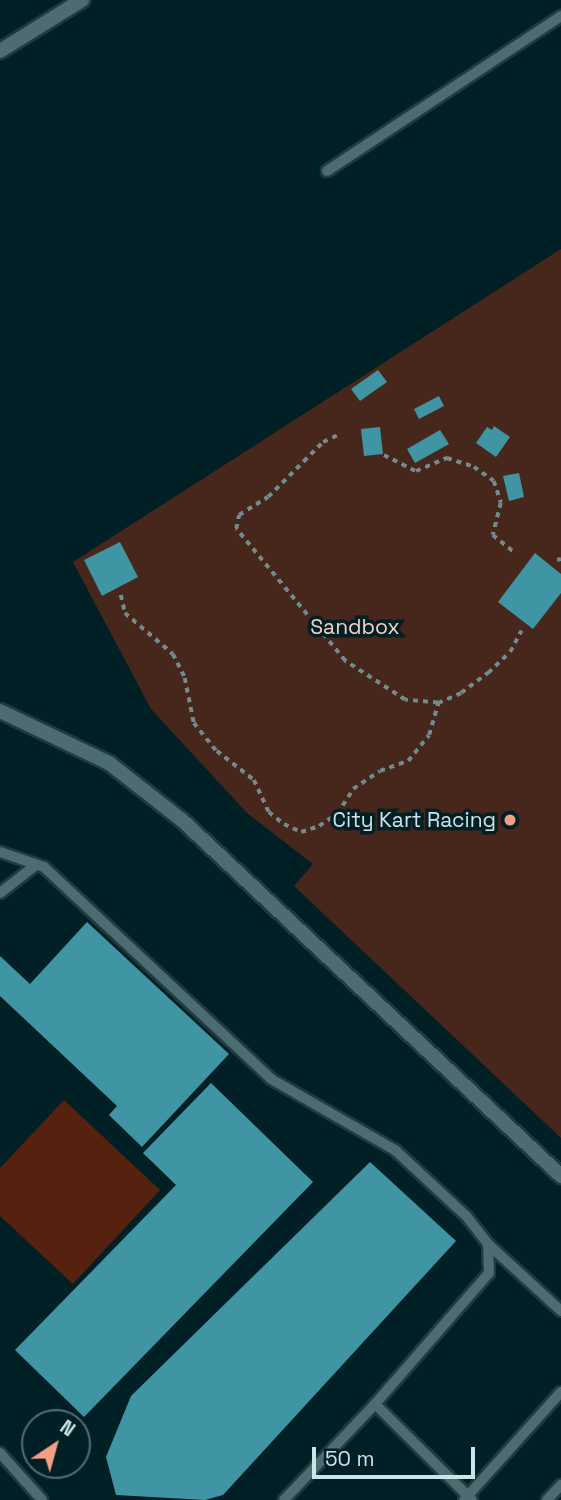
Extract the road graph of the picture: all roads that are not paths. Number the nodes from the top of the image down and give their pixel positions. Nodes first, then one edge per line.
1 (82, 0) edge
2 (561, 16) edge
3 (0, 51) edge
4 (327, 171) dead end
5 (0, 711) edge
6 (0, 852) edge
7 (36, 865) junction
8 (0, 893) edge
9 (561, 1176) edge
10 (488, 1244) junction
11 (561, 1311) edge
12 (561, 1392) edge
13 (375, 1404) junction
14 (0, 1453) edge
15 (561, 1486) edge
16 (468, 1499) edge
17 (42, 1500) edge
18 (284, 1500) edge
19 (547, 1500) edge

1 - 3 street
2 - 4 lane
5 - 9 street
6 - 7 lane
7 - 8 lane
7 - 10 lane
10 - 11 lane
10 - 13 lane
12 - 16 lane
13 - 16 lane
13 - 18 lane
14 - 17 lane
15 - 19 lane

